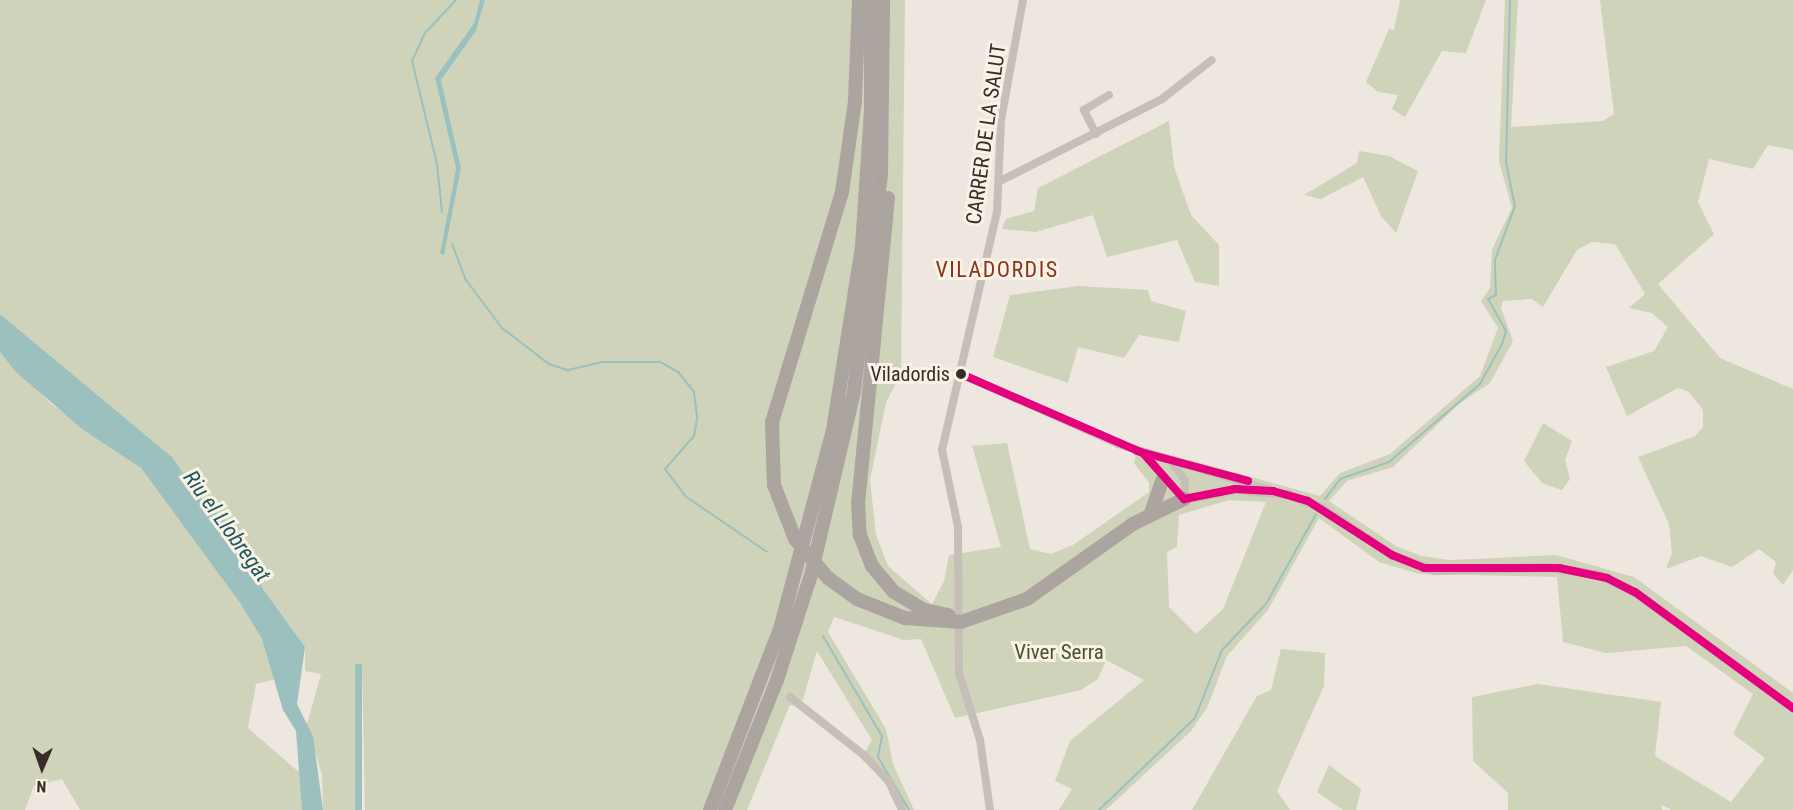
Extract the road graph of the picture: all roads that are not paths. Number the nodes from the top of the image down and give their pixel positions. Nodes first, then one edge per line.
1 (859, 0) edge
2 (871, 0) edge
3 (883, 0) edge
4 (889, 0) edge
5 (1023, 0) edge
6 (1212, 60) dead end
7 (1109, 95) dead end
8 (1096, 134) junction
9 (1000, 181) junction
10 (961, 374) junction
11 (1143, 453) junction
12 (1172, 461) junction
13 (1162, 481) junction
14 (1274, 491) junction
15 (1184, 499) junction
16 (1151, 513) junction
17 (977, 616) junction
18 (790, 697) dead end
19 (1793, 708) edge
20 (710, 810) edge
21 (724, 810) edge
22 (902, 810) edge
23 (990, 810) edge

1 - 17 highway
2 - 20 highway
3 - 21 highway
4 - 17 highway
5 - 9 street, CARRER DE LA SALUT
6 - 8 street
7 - 8 street
8 - 9 street
9 - 10 street, CARRER DE LA SALUT
10 - 11 street
10 - 23 street, CARRER DE LA SALUT
11 - 12 street
11 - 13 street
12 - 14 street
12 - 15 street
13 - 15 street
13 - 16 highway
14 - 15 street
14 - 19 street
15 - 16 highway
16 - 17 highway
18 - 22 street

